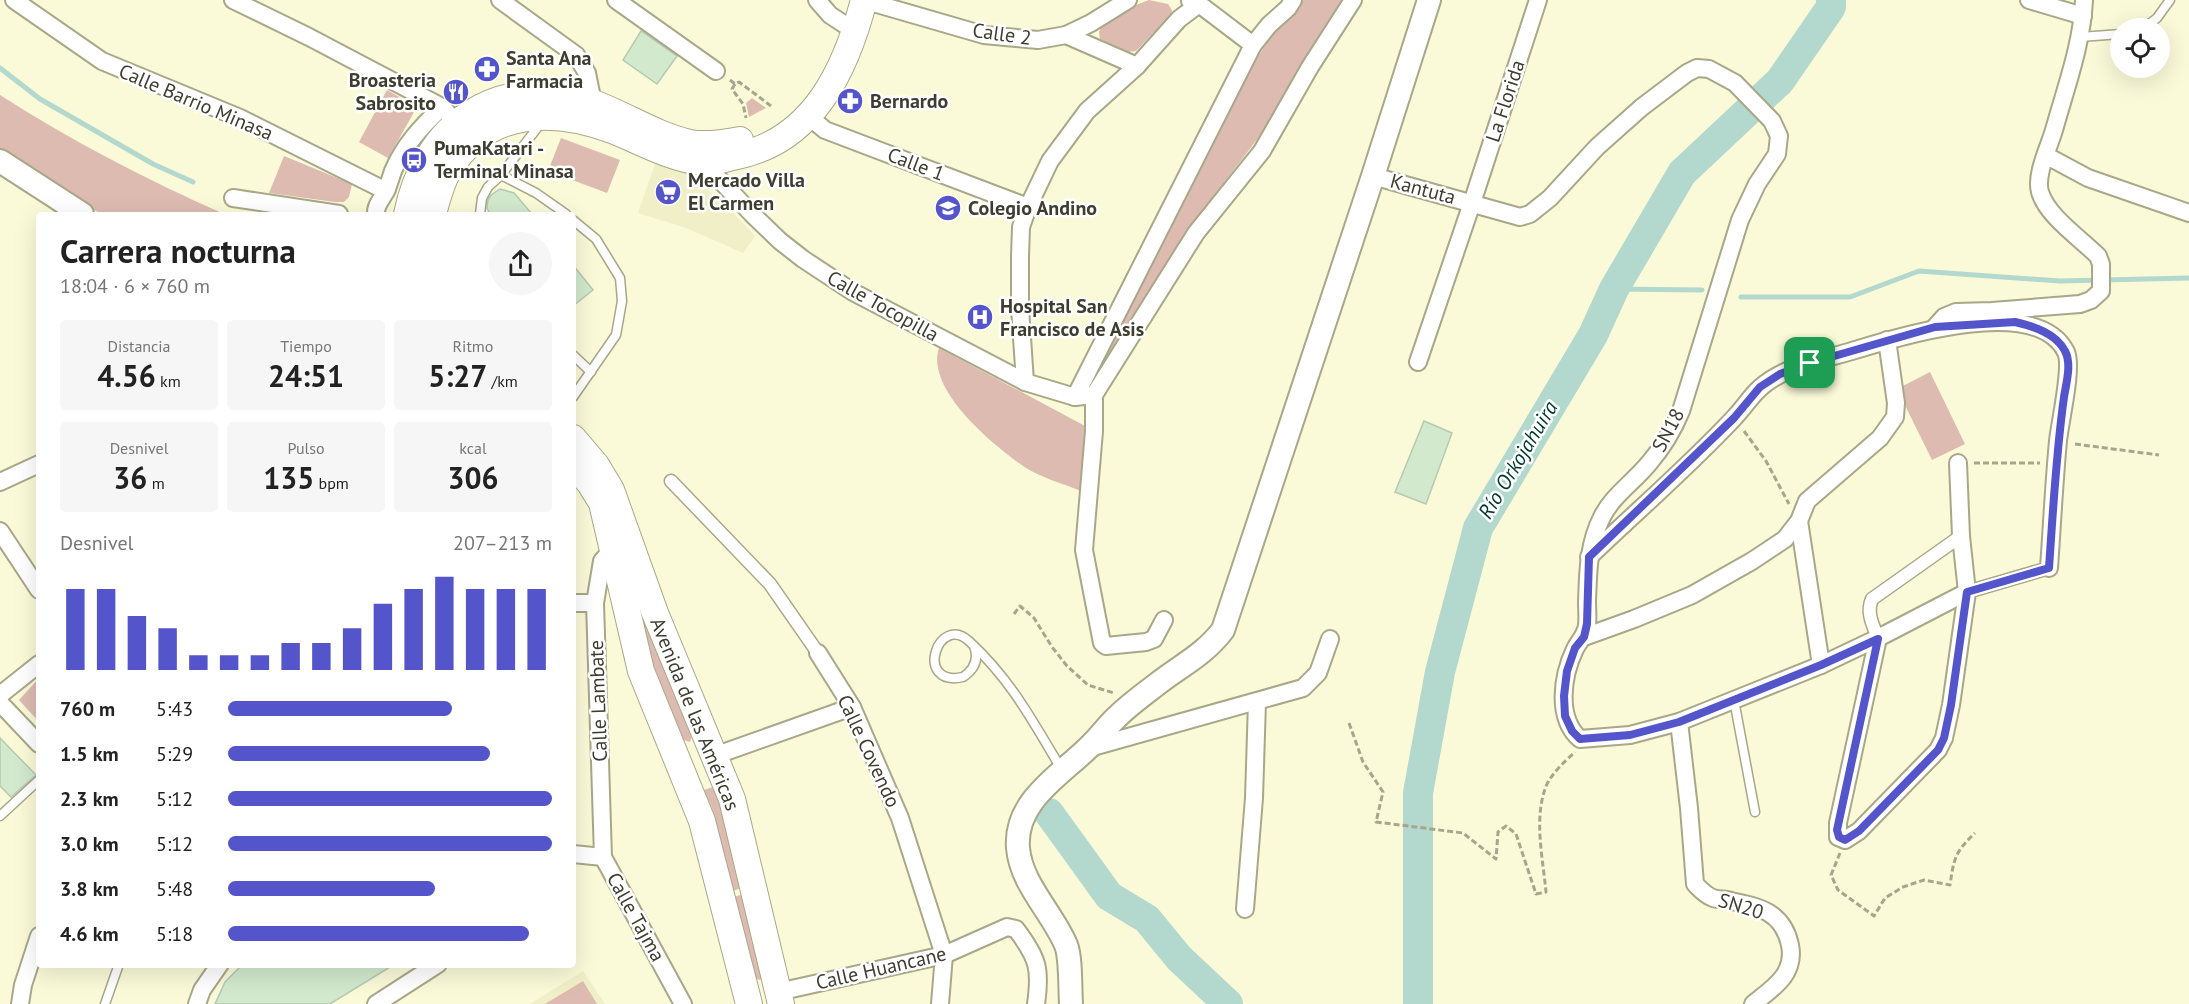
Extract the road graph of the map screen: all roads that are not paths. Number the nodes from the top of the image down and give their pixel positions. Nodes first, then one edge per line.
1 (14, 0) edge
2 (233, 0) edge
3 (500, 0) edge
4 (616, 0) edge
5 (817, 0) edge
6 (864, 0) edge
7 (1128, 0) edge
8 (1293, 0) edge
9 (1353, 0) edge
10 (1429, 0) edge
11 (1538, 0) edge
12 (2029, 0) edge
13 (2170, 0) edge
14 (1192, 2) edge
15 (2084, 8) edge
16 (2157, 18) edge
17 (856, 32) junction
18 (1066, 35) junction
19 (2110, 35) edge
20 (2080, 37) junction
21 (1253, 45) junction
22 (1137, 66) junction
23 (716, 71) road end
24 (547, 105) junction
25 (590, 112) junction
26 (449, 115) junction
27 (807, 115) junction
28 (1772, 121) joint
29 (473, 141) junction
30 (2046, 156) junction
31 (0, 161) edge
32 (703, 162) junction
33 (501, 175) junction
34 (1373, 176) junction
35 (386, 191) junction
36 (233, 198) dead end
37 (1472, 203) junction
38 (1028, 207) junction
39 (79, 212) edge
40 (326, 212) edge
41 (376, 212) edge
42 (407, 212) edge
43 (434, 212) edge
44 (480, 212) edge
45 (563, 212) edge
46 (2189, 213) edge
47 (576, 223) edge
48 (1935, 327) junction
49 (1887, 340) junction
50 (576, 358) edge
51 (1418, 362) dead end
52 (591, 372) junction
53 (1025, 382) junction
54 (576, 393) edge
55 (1094, 395) junction
56 (1075, 397) junction
57 (576, 442) edge
58 (1958, 463) road end
59 (36, 465) edge
60 (576, 468) edge
61 (671, 481) dead end
62 (0, 482) edge
63 (1799, 522) junction
64 (0, 531) edge
65 (1961, 536) junction
66 (622, 547) junction
67 (1589, 557) junction
68 (2049, 568) joint
69 (36, 586) edge
70 (1967, 592) junction
71 (576, 603) edge
72 (595, 603) junction
73 (1164, 620) dead end
74 (1584, 637) junction
75 (1330, 639) dead end
76 (1878, 639) junction
77 (974, 646) junction
78 (818, 653) joint
79 (1821, 665) junction
80 (36, 666) edge
81 (0, 695) edge
82 (1734, 700) junction
83 (1257, 702) junction
84 (0, 703) edge
85 (852, 707) junction
86 (1679, 722) junction
87 (36, 741) edge
88 (1089, 748) junction
89 (714, 756) junction
90 (682, 770) junction
91 (1062, 770) junction
92 (36, 783) edge
93 (1755, 812) dead end
94 (0, 816) edge
95 (576, 854) edge
96 (603, 858) junction
97 (1245, 909) dead end
98 (36, 945) edge
99 (944, 956) junction
100 (118, 968) edge
101 (217, 968) edge
102 (427, 968) edge
103 (780, 998) edge
104 (748, 1001) edge
105 (20, 1004) edge
106 (105, 1004) edge
107 (197, 1004) edge
108 (376, 1004) edge
109 (683, 1004) edge
110 (940, 1004) edge
111 (1036, 1004) edge
112 (1071, 1004) edge
113 (1753, 1004) edge

1 - 35 street, Calle Barrio Minasa
2 - 26 street
3 - 25 street
4 - 23 street
5 - 17 street
6 - 17 main road
6 - 18 street, Calle 2
7 - 18 street, Calle 2
8 - 21 street
9 - 55 street
10 - 34 main road
11 - 37 street, La Florida
12 - 15 street
13 - 16 lane
14 - 21 street
14 - 22 street
15 - 20 street
17 - 27 main road
18 - 22 street
19 - 20 lane
20 - 30 street
21 - 56 street
22 - 38 street
24 - 25 main road
24 - 26 main road
24 - 29 main road
24 - 33 lane
25 - 27 main road
25 - 32 main road
26 - 29 street
26 - 35 street
26 - 42 main road
27 - 32 main road
27 - 38 street, Calle 1
28 - 37 street, Kantuta
28 - 67 street, SN18
29 - 43 main road
30 - 46 street
30 - 48 street
31 - 39 main road
32 - 53 street, Calle Tocopilla
33 - 44 lane
33 - 45 lane
34 - 37 street, Kantuta
34 - 88 main road
35 - 41 street
36 - 40 street
37 - 51 street, La Florida
38 - 53 street
47 - 52 lane
48 - 49 street
48 - 68 street
49 - 63 street
49 - 67 street
50 - 52 lane
52 - 54 lane
53 - 56 street, Calle Tocopilla
55 - 56 street, Calle Tocopilla
55 - 73 street
57 - 66 main road, Avenida de las Américas
58 - 65 street
59 - 62 street
60 - 66 main road, Avenida de las Américas
61 - 78 street, Calle Covendo
63 - 74 street
63 - 79 street
64 - 69 street
65 - 70 street
65 - 76 street
66 - 72 street, Calle Lambate
66 - 89 main road, Avenida de las Américas
66 - 90 main road, Avenida de las Américas
67 - 74 street, SN18
68 - 70 street
70 - 76 street
70 - 76 street
71 - 72 street
72 - 96 street, Calle Lambate
74 - 86 street, SN18
75 - 83 street
76 - 79 street
77 - 77 lane
77 - 91 lane
78 - 85 street, Calle Covendo
79 - 82 street
80 - 81 street
82 - 86 street
82 - 93 lane
83 - 88 street
83 - 97 street
84 - 87 street
85 - 89 street
85 - 99 street, Calle Covendo
86 - 113 street, SN20
88 - 91 main road
89 - 90 main road
89 - 103 main road, Avenida de las Américas
90 - 104 main road, Avenida de las Américas
91 - 112 main road
92 - 94 lane
95 - 96 street, Calle Tajma
96 - 109 street, Calle Tajma
98 - 105 street
99 - 103 street, Calle Huancane
99 - 110 street, Calle Covendo
99 - 111 street, Calle Huancane
100 - 106 lane
101 - 107 street
102 - 108 street
103 - 104 main road

